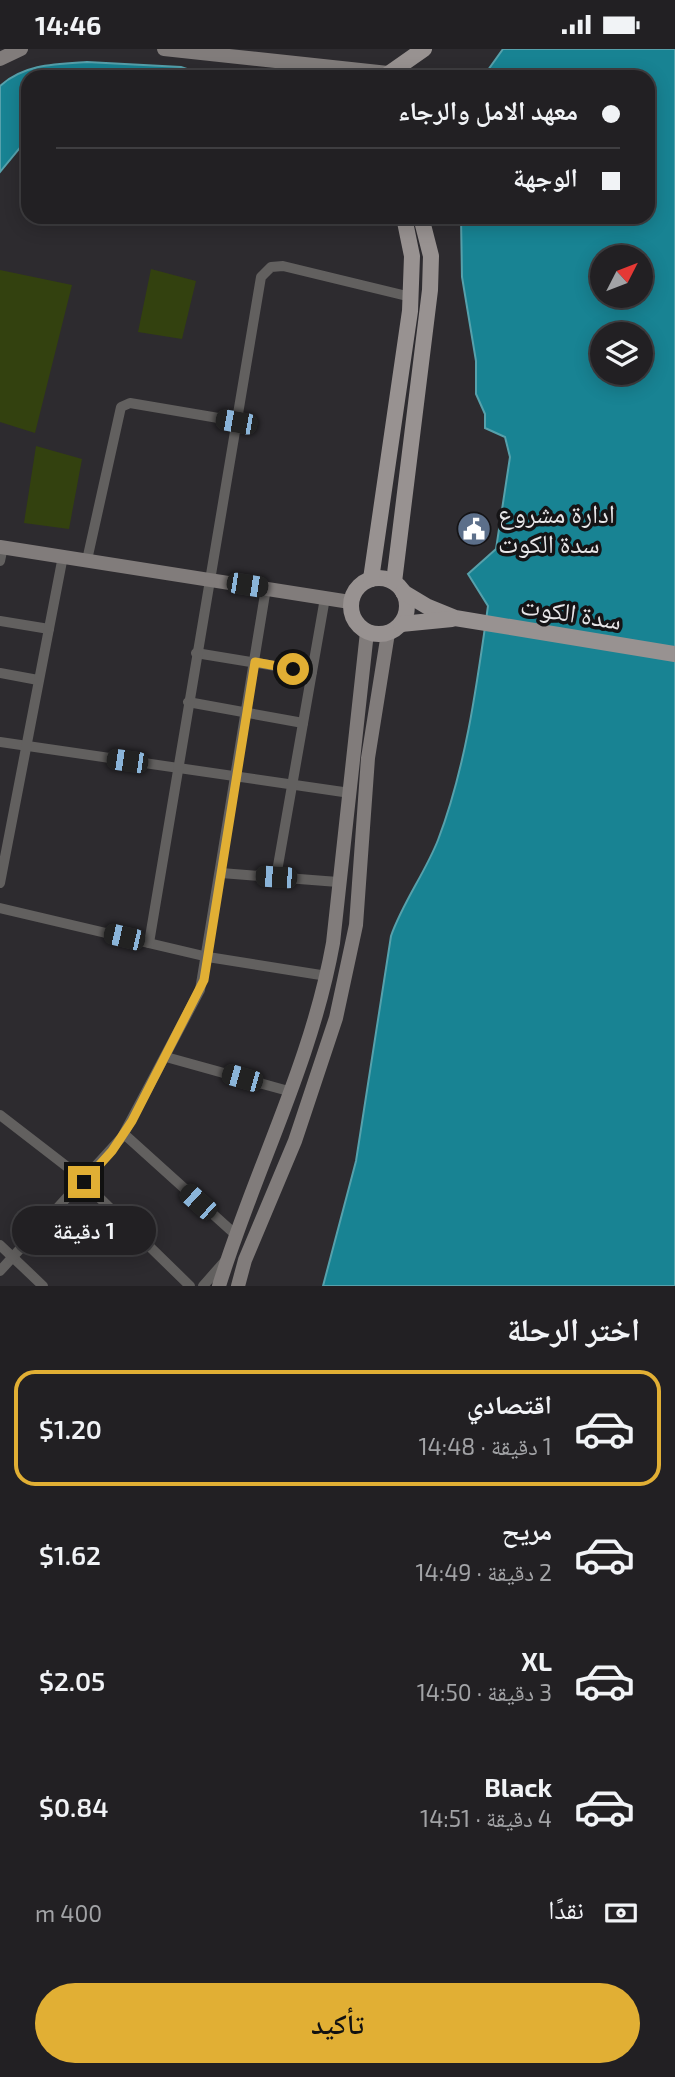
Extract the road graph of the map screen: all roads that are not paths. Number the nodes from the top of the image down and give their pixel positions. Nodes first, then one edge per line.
1 (22, 49) edge
2 (164, 49) edge
3 (424, 49) edge
4 (0, 59) edge
5 (343, 70) edge
6 (393, 70) edge
7 (405, 224) edge
8 (423, 224) edge
9 (411, 297) junction
10 (236, 422) junction
11 (1, 551) edge
12 (63, 557) junction
13 (87, 560) junction
14 (208, 579) junction
15 (371, 579) junction
16 (398, 587) junction
17 (266, 589) junction
18 (325, 598) junction
19 (350, 602) junction
20 (457, 619) junction
21 (0, 621) edge
22 (394, 628) junction
23 (49, 629) junction
24 (367, 632) junction
25 (196, 653) junction
26 (675, 654) edge
27 (255, 662) junction
28 (312, 672) junction
29 (0, 673) edge
30 (38, 680) junction
31 (188, 702) junction
32 (247, 713) junction
33 (303, 723) junction
34 (0, 742) edge
35 (25, 746) junction
36 (177, 768) junction
37 (237, 776) junction
38 (293, 785) junction
39 (350, 793) junction
40 (344, 847) junction
41 (360, 848) junction
42 (221, 873) junction
43 (276, 877) junction
44 (338, 882) junction
45 (0, 883) edge
46 (0, 908) edge
47 (149, 943) junction
48 (208, 957) junction
49 (327, 976) junction
50 (166, 1057) junction
51 (292, 1092) junction
52 (0, 1115) edge
53 (124, 1134) junction
54 (84, 1182) junction
55 (236, 1235) junction
56 (0, 1245) edge
57 (13, 1257) junction
58 (227, 1259) junction
59 (0, 1271) edge
60 (43, 1286) edge
61 (190, 1286) edge
62 (203, 1286) edge
63 (219, 1286) edge
64 (238, 1286) edge

1 - 4 main road
2 - 5 main road
3 - 6 main road
7 - 9 main road
8 - 16 main road
9 - 10 street
9 - 15 main road
10 - 13 street
10 - 14 street
11 - 12 main road
12 - 13 main road
12 - 23 street
13 - 14 main road
14 - 17 main road
14 - 25 street
15 - 16 main road
15 - 19 main road
16 - 20 main road
16 - 22 main road
17 - 18 main road
17 - 27 street
18 - 19 main road
18 - 28 street
19 - 24 main road
20 - 22 main road
20 - 26 main road, سدة الكوت
21 - 23 street
22 - 24 main road
22 - 41 main road
23 - 30 street
24 - 39 main road
25 - 27 street
25 - 31 street
27 - 28 street
27 - 32 street
28 - 33 street
29 - 30 street
30 - 35 street
31 - 32 street
31 - 36 street
32 - 33 street
32 - 37 street
33 - 38 street
34 - 35 street
35 - 36 street
35 - 45 street
36 - 37 street
36 - 47 street
37 - 38 street
37 - 42 street
38 - 39 street
38 - 43 street
39 - 40 main road
40 - 41 main road
40 - 44 main road
41 - 64 main road
42 - 43 street
42 - 48 street
43 - 44 street
44 - 49 main road
46 - 47 street
47 - 48 street
48 - 49 street
48 - 50 street
49 - 51 main road
50 - 51 street
50 - 53 street
51 - 55 main road
52 - 54 street
53 - 54 street
53 - 55 street
54 - 57 street
54 - 61 street
55 - 58 main road
56 - 57 street
57 - 59 street
57 - 60 street
58 - 62 street
58 - 63 main road

